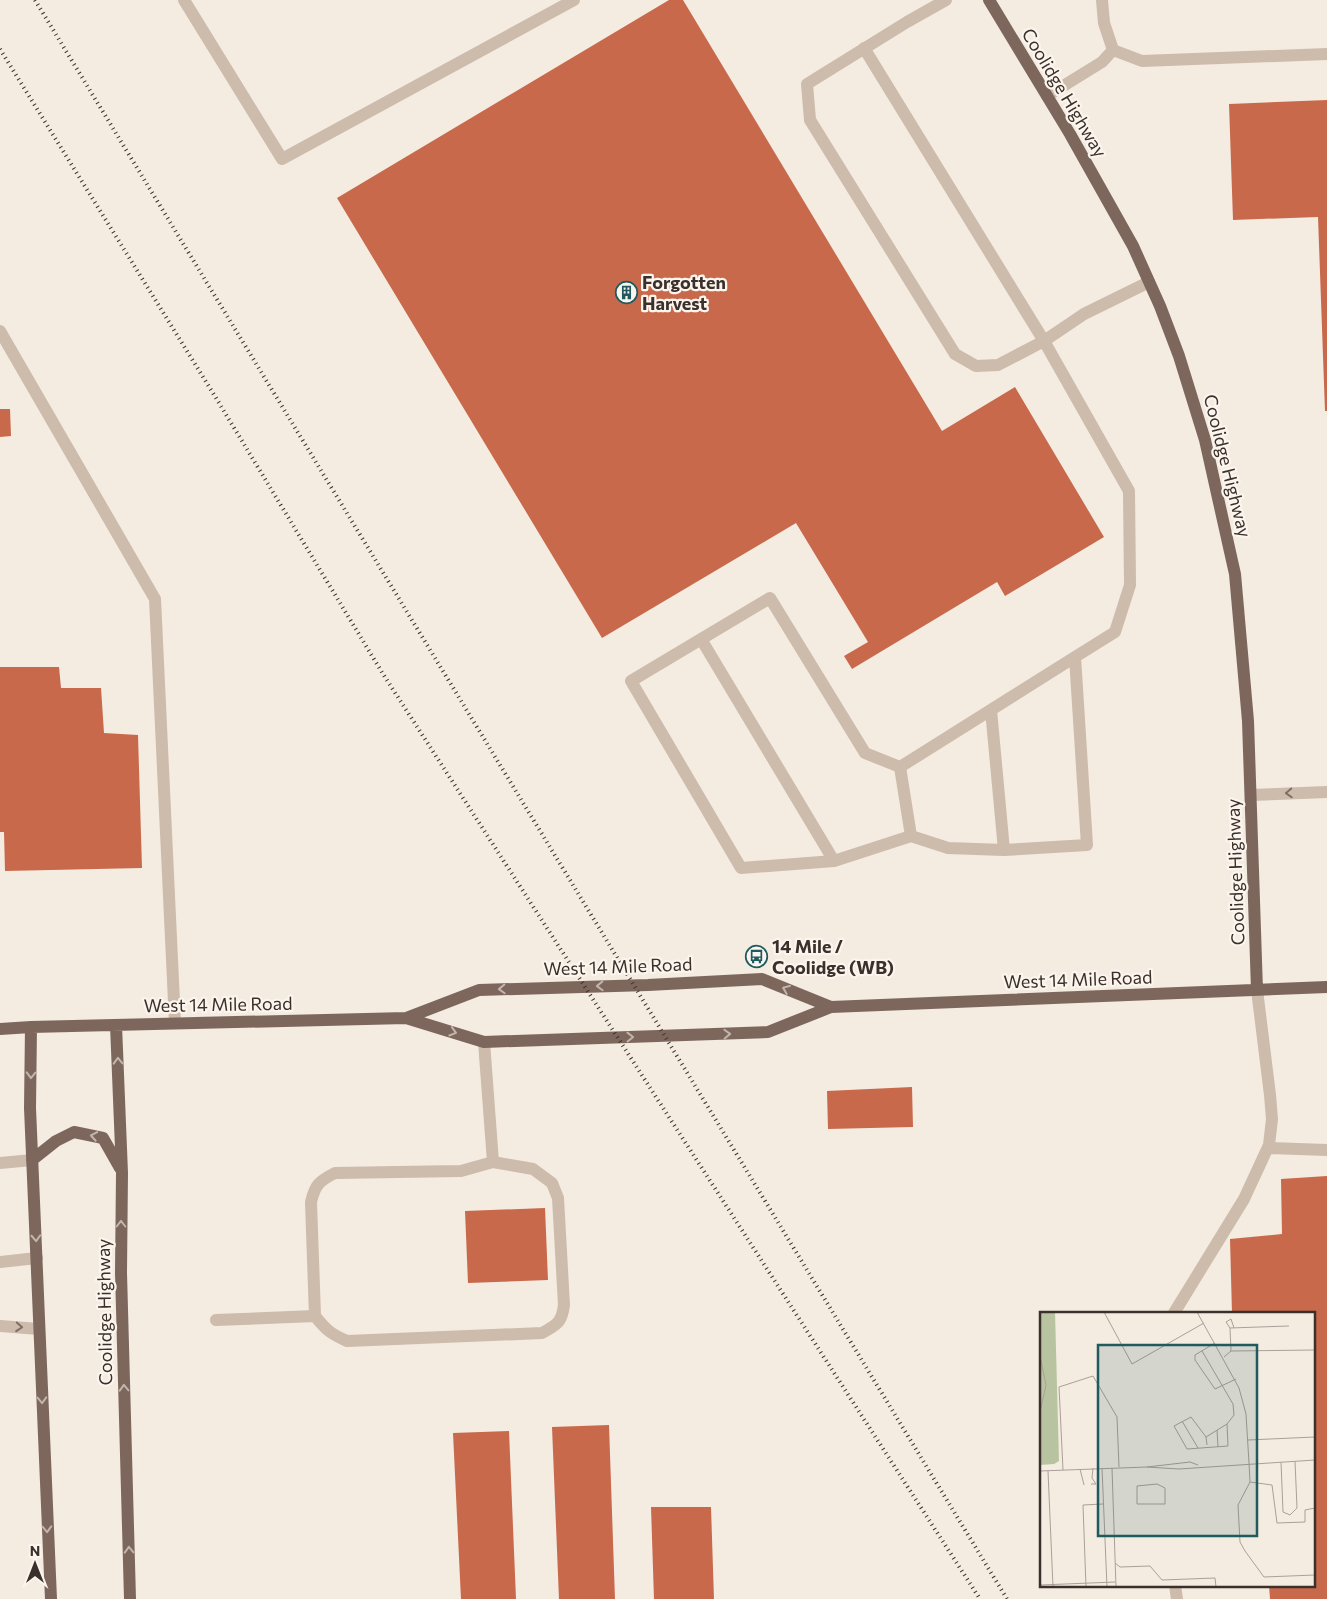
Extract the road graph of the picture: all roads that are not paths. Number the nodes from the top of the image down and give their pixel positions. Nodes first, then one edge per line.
1 (184, 0) edge
2 (574, 0) edge
3 (946, 0) edge
4 (989, 0) edge
5 (1102, 0) edge
6 (864, 48) junction
7 (1113, 50) junction
8 (1327, 54) edge
9 (1047, 96) junction
10 (1149, 282) junction
11 (0, 332) edge
12 (1044, 341) junction
13 (701, 639) junction
14 (1074, 657) junction
15 (991, 710) junction
16 (900, 767) junction
17 (1327, 792) edge
18 (1251, 795) junction
19 (911, 836) junction
20 (1004, 850) junction
21 (834, 862) junction
22 (1327, 988) edge
23 (1257, 990) junction
24 (831, 1007) junction
25 (406, 1018) junction
26 (176, 1023) junction
27 (116, 1025) junction
28 (31, 1027) junction
29 (0, 1029) edge
30 (484, 1042) junction
31 (1268, 1148) junction
32 (1327, 1150) edge
33 (32, 1160) junction
34 (493, 1162) junction
35 (0, 1163) edge
36 (122, 1173) junction
37 (37, 1258) junction
38 (0, 1262) edge
39 (1175, 1312) edge
40 (315, 1316) junction
41 (216, 1320) dead end
42 (0, 1326) edge
43 (39, 1329) junction
44 (1175, 1586) edge
45 (51, 1599) edge
46 (130, 1599) edge
47 (1177, 1599) edge

1 - 2 lane
3 - 6 lane
4 - 9 main road, Coolidge Highway
5 - 7 lane
6 - 12 lane
6 - 12 lane
7 - 8 lane
7 - 9 lane
9 - 10 main road, Coolidge Highway
10 - 12 lane
10 - 18 main road, Coolidge Highway
11 - 26 lane
12 - 14 lane
13 - 16 lane
13 - 21 lane
13 - 21 lane
14 - 15 lane
14 - 20 lane
15 - 16 lane
15 - 20 lane
16 - 19 lane
17 -> 18 lane
18 - 23 main road, Coolidge Highway
19 - 20 lane
19 - 21 lane
22 - 23 main road, West 14 Mile Road
23 - 24 main road, West 14 Mile Road
23 - 31 lane
24 -> 25 main road, West 14 Mile Road
30 -> 24 main road, West 14 Mile Road
25 - 26 main road, West 14 Mile Road
25 -> 30 main road, West 14 Mile Road
26 - 27 main road, West 14 Mile Road
27 - 28 main road, West 14 Mile Road
36 -> 27 main road, Coolidge Highway
28 - 29 main road, West 14 Mile Road
28 -> 33 main road
30 - 34 lane
31 - 32 lane
31 - 39 lane
33 - 35 lane
36 -> 33 main road
33 -> 37 main road
34 - 40 lane
34 - 40 lane
46 -> 36 main road, Coolidge Highway
37 - 38 lane
37 - 43 main road
40 - 41 lane
42 -> 43 lane
43 -> 45 main road
44 - 47 lane

